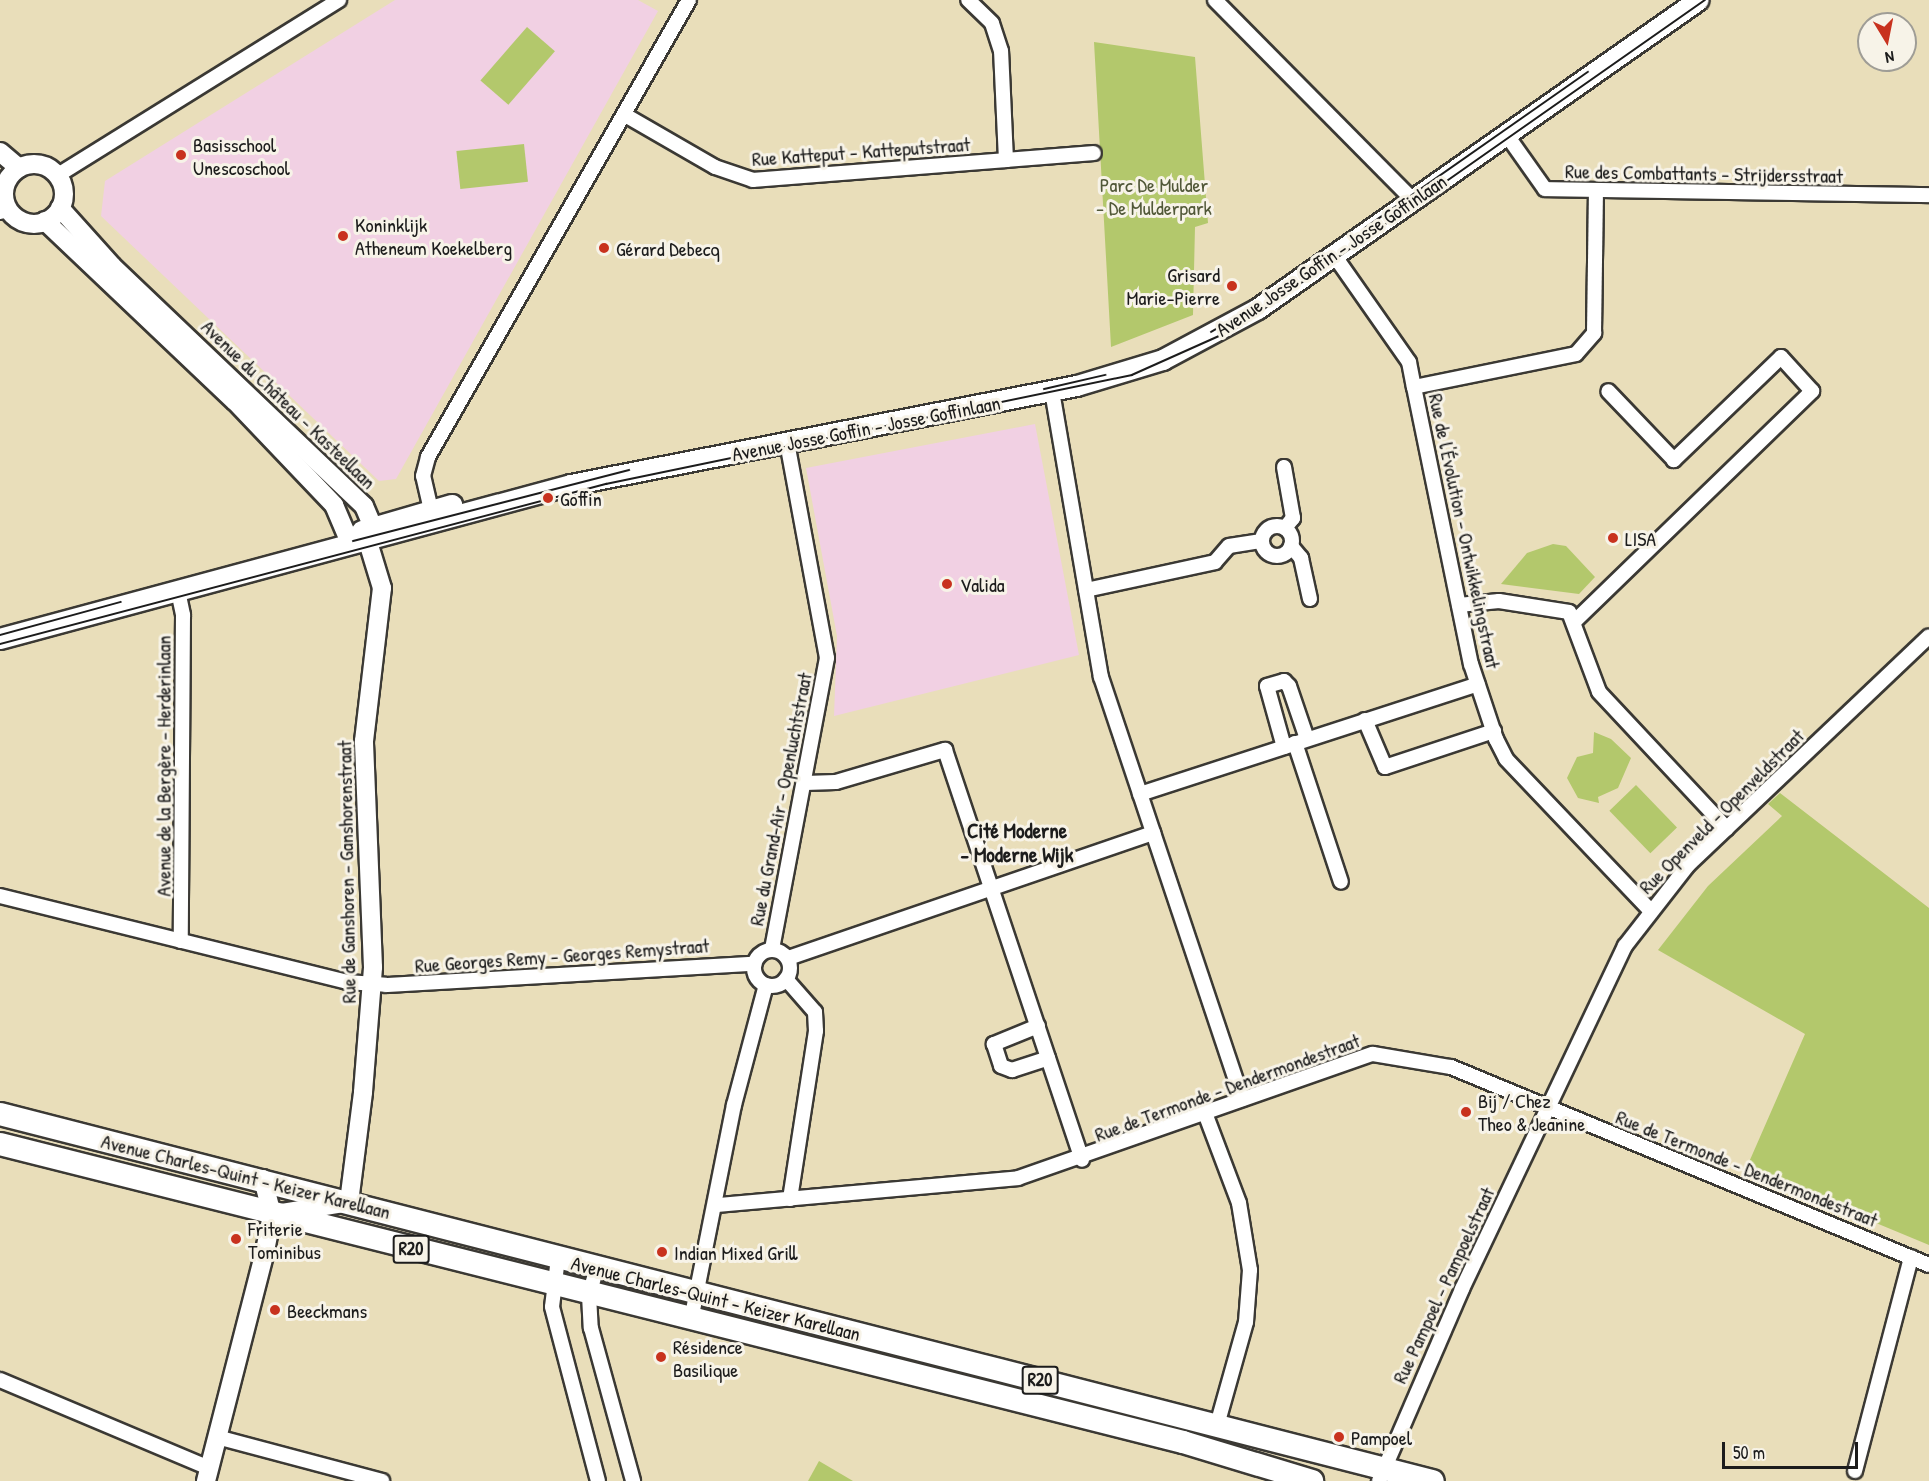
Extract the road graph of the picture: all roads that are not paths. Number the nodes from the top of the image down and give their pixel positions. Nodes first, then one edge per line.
1 (339, 0) edge
2 (689, 0) edge
3 (968, 0) edge
4 (1215, 0) edge
5 (1700, 0) edge
6 (625, 115) junction
7 (1506, 134) junction
8 (0, 152) edge
9 (1094, 153) dead end
10 (1006, 159) junction
11 (19, 168) junction
12 (58, 175) junction
13 (3, 181) edge
14 (1596, 192) junction
15 (1929, 195) edge
16 (1413, 200) junction
17 (60, 208) junction
18 (5, 211) edge
19 (45, 221) junction
20 (1334, 255) junction
21 (1414, 387) junction
22 (1052, 391) junction
23 (1608, 391) dead end
24 (787, 443) junction
25 (1284, 467) dead end
26 (639, 472) junction
27 (431, 510) junction
28 (1285, 528) junction
29 (371, 535) junction
30 (1262, 541) junction
31 (342, 543) junction
32 (1291, 546) junction
33 (1086, 590) junction
34 (178, 591) junction
35 (1310, 600) dead end
36 (1459, 604) junction
37 (1576, 620) junction
38 (1929, 636) edge
39 (0, 639) edge
40 (1478, 684) junction
41 (1365, 720) junction
42 (1494, 731) junction
43 (1295, 743) junction
44 (805, 783) junction
45 (1140, 794) junction
46 (1727, 829) junction
47 (1153, 833) junction
48 (1341, 882) dead end
49 (992, 887) junction
50 (0, 896) edge
51 (1649, 909) junction
52 (181, 941) junction
53 (772, 949) junction
54 (788, 958) junction
55 (754, 963) junction
56 (786, 979) junction
57 (372, 984) junction
58 (766, 985) junction
59 (1038, 1026) junction
60 (1048, 1058) junction
61 (1242, 1099) junction
62 (1547, 1107) junction
63 (1204, 1113) junction
64 (0, 1114) edge
65 (0, 1144) edge
66 (1082, 1160) junction
67 (263, 1179) junction
68 (790, 1199) junction
69 (348, 1202) junction
70 (718, 1205) junction
71 (272, 1215) junction
72 (1911, 1257) junction
73 (558, 1258) junction
74 (1929, 1265) edge
75 (597, 1268) junction
76 (550, 1286) junction
77 (697, 1293) junction
78 (589, 1295) junction
79 (691, 1320) junction
80 (0, 1380) edge
81 (1217, 1425) junction
82 (217, 1437) junction
83 (1855, 1471) dead end
84 (207, 1475) edge
85 (1381, 1475) edge
86 (630, 1480) edge
87 (382, 1481) edge
88 (598, 1481) edge
89 (1312, 1481) edge
90 (1433, 1481) edge

1 - 12 street
2 - 6 street
3 - 10 street
4 - 16 street
5 - 7 main road, Avenue Josse Goffin - Josse Goffinlaan
6 - 10 street, Rue Katteput - Katteputstraat
6 - 27 street
7 - 14 street, Rue des Combattants - Strijdersstraat
7 - 16 main road, Avenue Josse Goffin - Josse Goffinlaan
8 - 11 street
9 - 10 street, Rue Katteput - Katteputstraat
11 - 12 street
11 - 13 street
12 - 17 street
13 - 18 street
14 - 15 street, Rue des Combattants - Strijdersstraat
14 - 21 street
16 - 20 main road, Avenue Josse Goffin - Josse Goffinlaan
17 - 19 street
17 - 29 street, Avenue du Château - Kasteellaan
18 - 19 street
19 - 31 street, Avenue du Château - Kasteellaan
20 - 21 street, Rue de l'Évolution - Ontwikkelingstraat
20 - 22 main road, Avenue Josse Goffin - Josse Goffinlaan
21 - 36 street, Rue de l'Évolution - Ontwikkelingstraat
22 - 24 main road, Avenue Josse Goffin - Josse Goffinlaan
22 - 33 street
23 - 37 street
24 - 26 main road, Avenue Josse Goffin - Josse Goffinlaan
24 - 44 street, Rue du Grand-Air - Openluchtstraat
25 - 28 street
26 - 27 main road, Avenue Josse Goffin - Josse Goffinlaan
26 - 29 main road, Avenue Josse Goffin - Josse Goffinlaan
27 - 29 main road, Avenue Josse Goffin - Josse Goffinlaan
28 - 30 street
28 - 32 street
29 - 31 main road
29 - 57 street, Rue de Ganshoren - Ganshorenstraat
30 - 32 street
30 - 33 street
31 - 34 main road
32 - 35 street
33 - 45 street
34 - 39 main road
34 - 52 street, Avenue de la Bergère - Herderinlaan
36 - 37 street
36 - 40 street, Rue de l'Évolution - Ontwikkelingstraat
37 - 46 street
38 - 46 street, Rue Openveld - Openveldstraat
40 - 41 street
40 - 42 street, Rue de l'Évolution - Ontwikkelingstraat
41 - 42 street
41 - 43 street
42 - 51 street, Rue de l'Évolution - Ontwikkelingstraat
43 - 45 street
43 - 48 street
44 - 49 street
44 - 53 street, Rue du Grand-Air - Openluchtstraat
45 - 47 street
46 - 51 street, Rue Openveld - Openveldstraat
47 - 49 street
47 - 61 street
49 - 54 street
49 - 59 street
50 - 52 street, Rue Georges Remy - Georges Remystraat
51 - 62 street, Rue Openveld - Openveldstraat
52 - 57 street, Rue Georges Remy - Georges Remystraat
53 - 54 street, Rue du Grand-Air - Openluchtstraat
53 - 55 street, Rue du Grand-Air - Openluchtstraat
54 - 56 street
55 - 57 street, Rue Georges Remy - Georges Remystraat
55 - 58 street
56 - 58 street
56 - 68 street
57 - 69 street, Rue de Ganshoren - Ganshorenstraat
58 - 70 street
59 - 60 street
59 - 60 street
60 - 66 street
61 - 62 street, Rue de Termonde - Dendermondestraat
61 - 63 street, Rue de Termonde - Dendermondestraat
62 - 72 street, Rue de Termonde - Dendermondestraat
62 - 85 street, Rue Pampoel - Pampoelstraat
63 - 66 street, Rue de Termonde - Dendermondestraat
63 - 81 street
64 - 67 main road, Avenue Charles-Quint - Keizer Karellaan / R20
65 - 71 main road, Avenue Charles-Quint - Keizer Karellaan / R20
66 - 68 street, Rue de Termonde - Dendermondestraat
67 - 69 main road, Avenue Charles-Quint - Keizer Karellaan / R20
67 - 71 street
68 - 70 street, Rue de Termonde - Dendermondestraat
69 - 71 street
69 - 73 main road, Avenue Charles-Quint - Keizer Karellaan / R20
70 - 77 street
71 - 76 main road, Avenue Charles-Quint - Keizer Karellaan / R20
71 - 82 street
72 - 74 street, Rue de Termonde - Dendermondestraat
72 - 83 street
73 - 75 main road, Avenue Charles-Quint - Keizer Karellaan / R20
73 - 76 street
75 - 77 main road, Avenue Charles-Quint - Keizer Karellaan / R20
75 - 78 street
76 - 78 main road, Avenue Charles-Quint - Keizer Karellaan / R20
76 - 88 street
77 - 79 street
77 - 81 main road, Avenue Charles-Quint - Keizer Karellaan / R20
78 - 79 main road, Avenue Charles-Quint - Keizer Karellaan / R20
78 - 86 street
79 - 89 main road, Avenue Charles-Quint - Keizer Karellaan / R20
80 - 84 street
81 - 85 main road, Avenue Charles-Quint - Keizer Karellaan / R20
82 - 84 street
82 - 87 street
85 - 90 main road, Avenue Charles-Quint - Keizer Karellaan / R20

